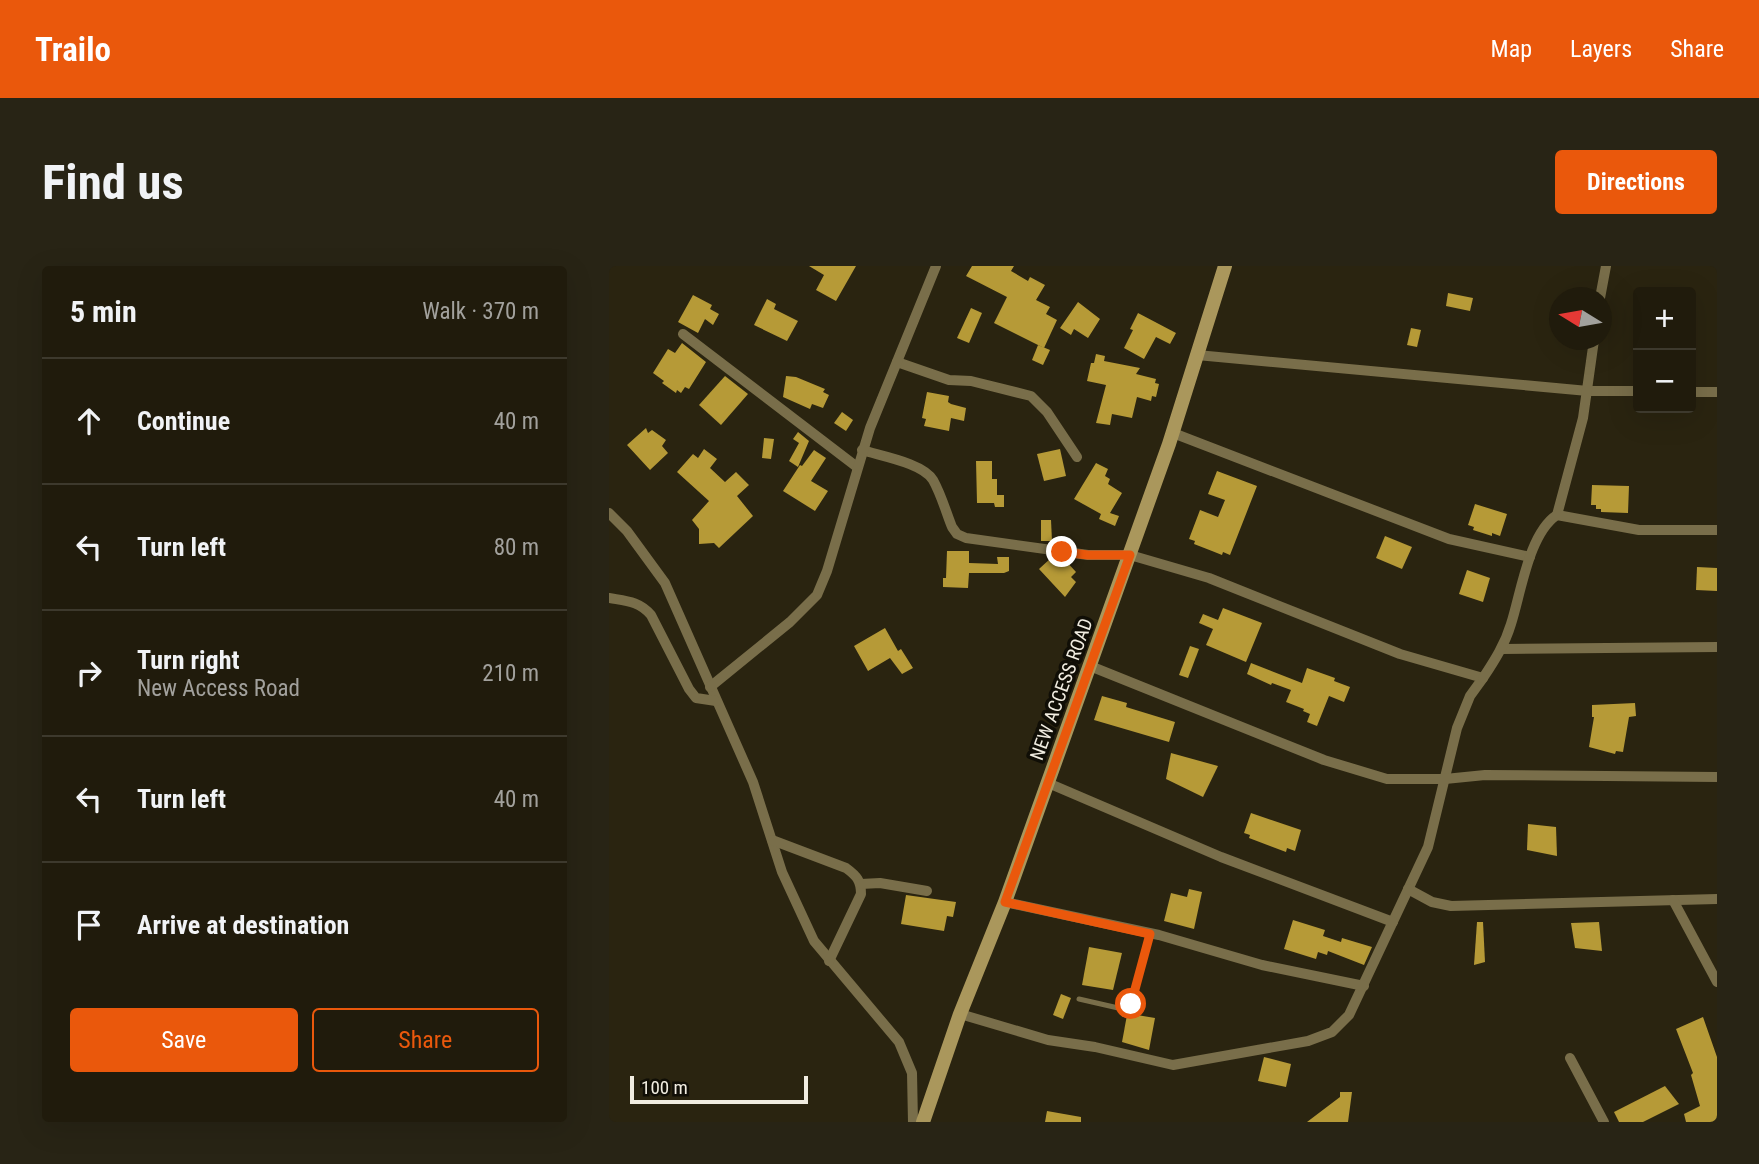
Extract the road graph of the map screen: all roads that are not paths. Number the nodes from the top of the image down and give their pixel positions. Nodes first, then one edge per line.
1 (936, 266) edge
2 (1225, 266) edge
3 (1606, 266) edge
4 (1602, 287) edge
5 (683, 334) dead end
6 (1593, 350) edge
7 (1197, 355) junction
8 (897, 362) junction
9 (1588, 391) junction
10 (1633, 391) edge
11 (1696, 392) edge
12 (1717, 392) edge
13 (1173, 433) junction
14 (862, 450) junction
15 (1077, 457) dead end
16 (857, 467) junction
17 (609, 513) edge
18 (1557, 515) junction
19 (1717, 530) edge
20 (1130, 555) junction
21 (1530, 557) junction
22 (609, 598) edge
23 (1717, 647) edge
24 (1502, 649) junction
25 (1090, 666) junction
26 (1483, 678) junction
27 (710, 687) junction
28 (716, 701) junction
29 (1717, 776) edge
30 (1445, 779) junction
31 (1048, 783) junction
32 (772, 840) junction
33 (861, 884) junction
34 (1408, 889) junction
35 (927, 891) dead end
36 (1717, 899) edge
37 (1673, 900) junction
38 (1005, 902) junction
39 (1393, 922) junction
40 (1150, 934) junction
41 (829, 961) junction
42 (1717, 982) edge
43 (1364, 986) junction
44 (1079, 999) dead end
45 (960, 1014) junction
46 (1570, 1058) dead end
47 (913, 1122) edge
48 (923, 1122) edge
49 (1604, 1122) edge

1 - 8 street
2 - 7 main road, NEW ACCESS ROAD
3 - 4 street
5 - 16 street
6 - 9 street
7 - 9 street
7 - 13 main road, NEW ACCESS ROAD
8 - 14 street
8 - 15 street
9 - 10 street
9 - 18 street
11 - 12 street
13 - 20 main road, NEW ACCESS ROAD
13 - 21 street
14 - 16 street
14 - 20 street
16 - 27 street
17 - 27 street
18 - 19 street
18 - 21 street
20 - 25 main road, NEW ACCESS ROAD
20 - 26 street
21 - 24 street
22 - 28 street
23 - 24 street
24 - 26 street
25 - 30 street
25 - 31 main road, NEW ACCESS ROAD
26 - 30 street
27 - 28 street
28 - 32 street
29 - 30 street
30 - 34 street
31 - 38 main road, NEW ACCESS ROAD
31 - 39 street
32 - 33 street
32 - 41 street
33 - 35 street
33 - 41 street
34 - 37 street
34 - 39 street
36 - 37 street
37 - 42 street
38 - 40 street
38 - 45 main road, NEW ACCESS ROAD
39 - 43 street
40 - 43 street
40 - 44 lane
41 - 47 street
43 - 45 street
45 - 48 main road, NEW ACCESS ROAD
46 - 49 street

